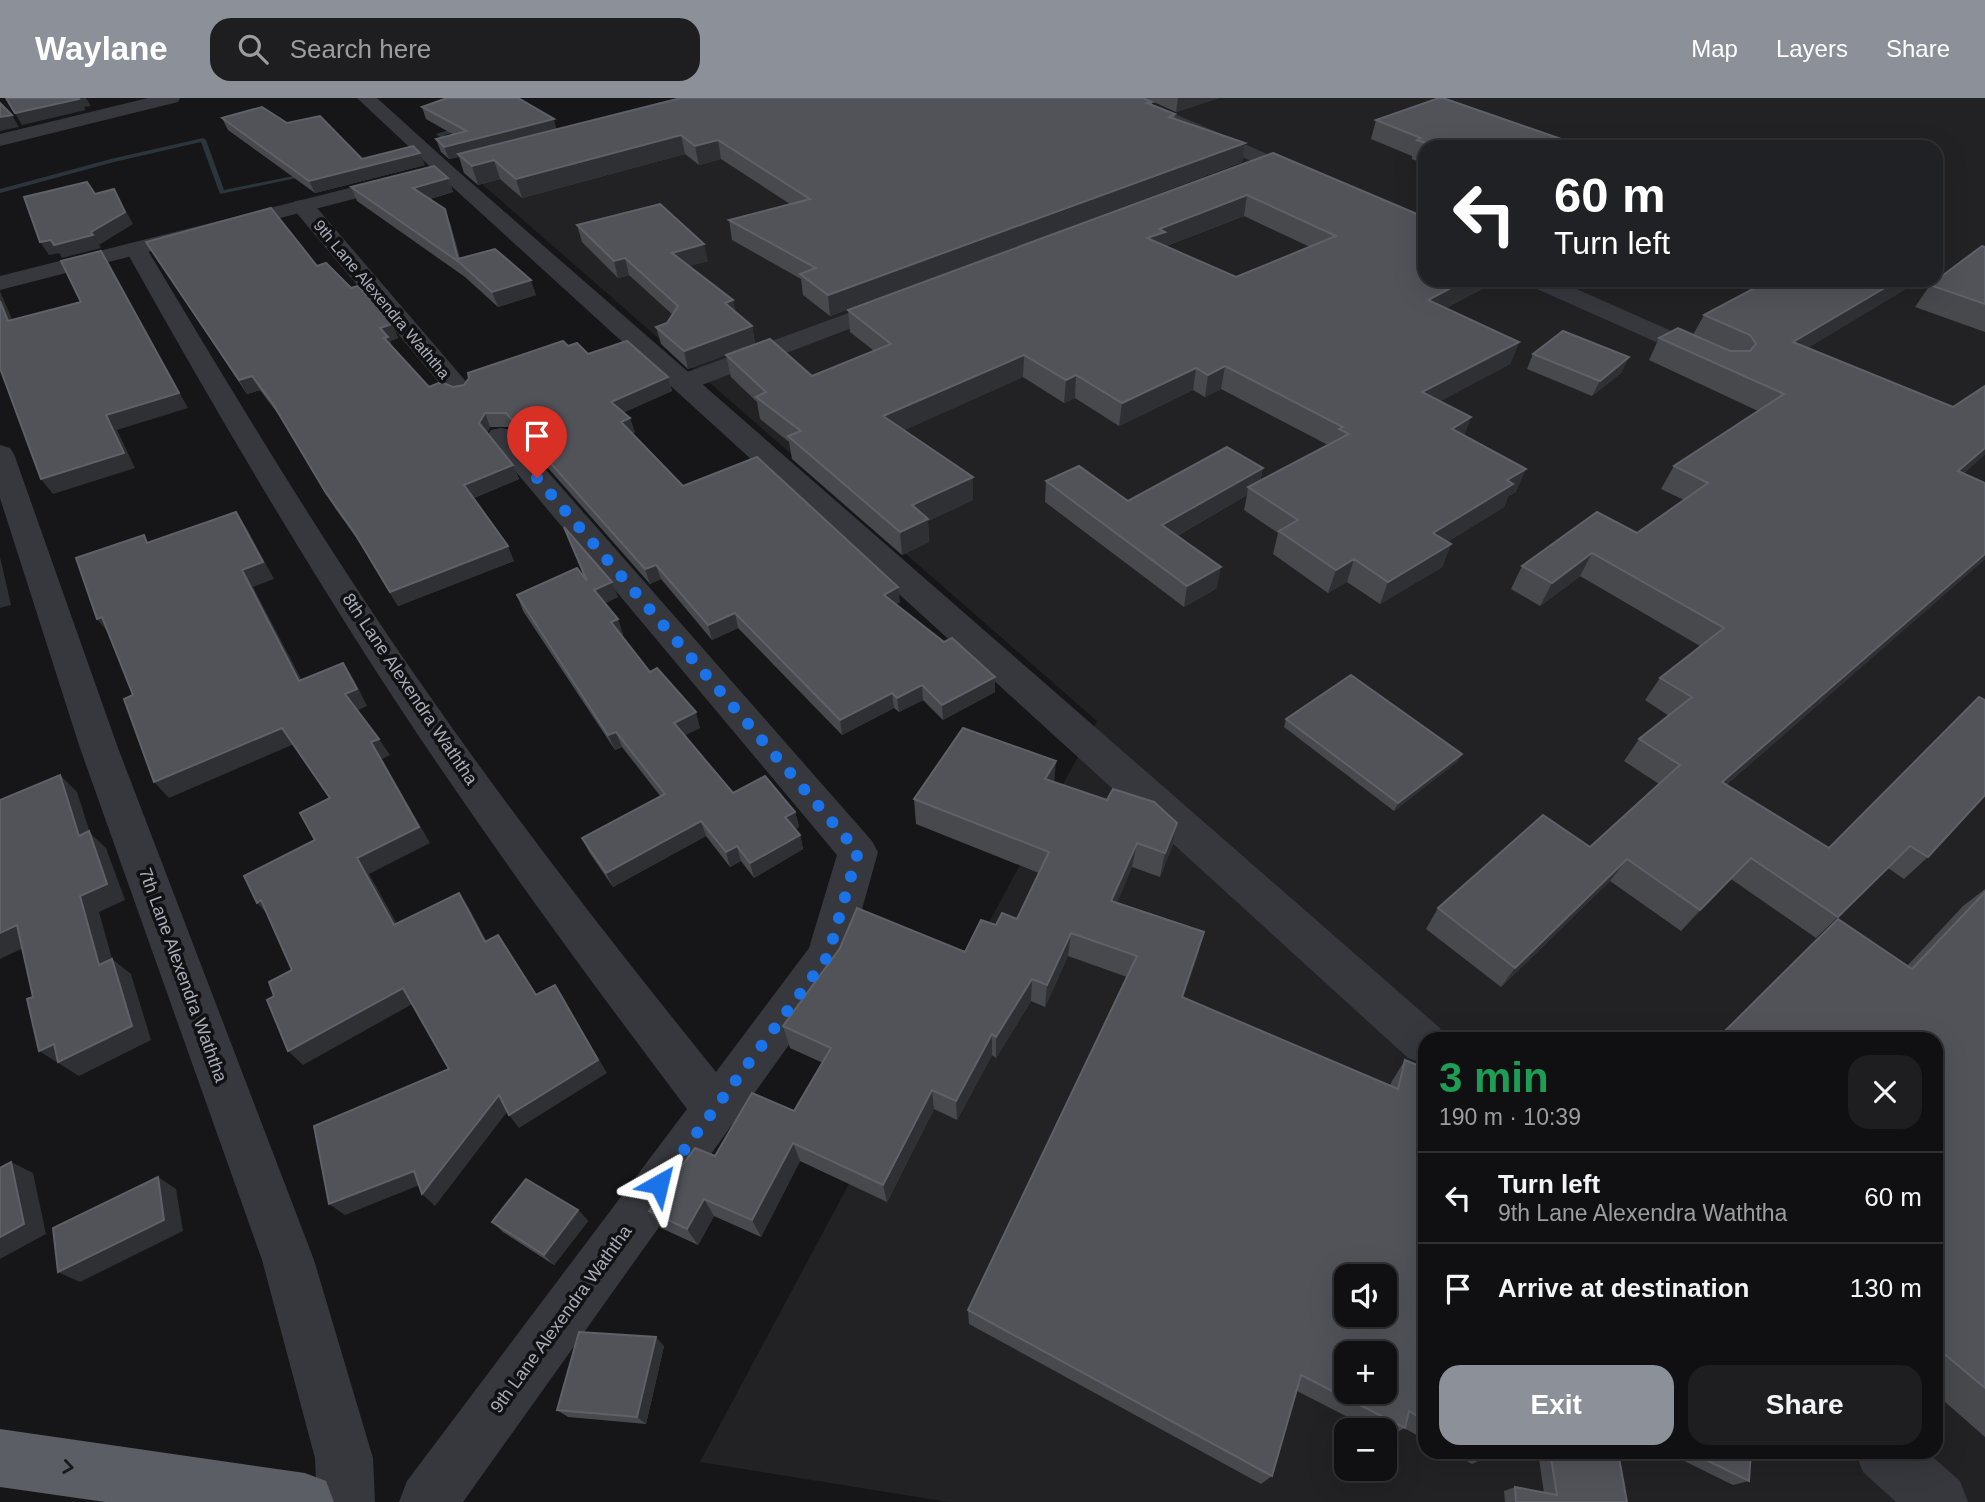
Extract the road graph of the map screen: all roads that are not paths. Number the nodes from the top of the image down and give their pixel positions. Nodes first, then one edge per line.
1 (171, 98) edge
2 (366, 98) edge
3 (1122, 98) edge
4 (414, 111) dead end
5 (389, 118) junction
6 (0, 139) edge
7 (1270, 162) junction
8 (457, 166) junction
9 (1244, 172) edge
10 (1330, 188) edge
11 (303, 206) junction
12 (136, 249) junction
13 (0, 283) edge
14 (1552, 287) edge
15 (919, 294) edge
16 (1728, 365) edge
17 (685, 382) junction
18 (460, 391) edge
19 (501, 436) dead end
20 (0, 453) edge
21 (1418, 1038) edge
22 (715, 1108) junction
23 (0, 1458) edge
24 (1892, 1459) edge
25 (305, 1502) edge
26 (346, 1502) edge
27 (428, 1502) edge
28 (1939, 1502) edge

1 - 6 street
2 - 5 street
3 - 7 street
4 - 5 street
5 - 8 street
7 - 9 street
7 - 10 street
8 - 11 street
8 - 17 street
11 - 12 street
11 - 18 street, 9th Lane Alexendra Waththa
12 - 13 street
12 - 22 street, 8th Lane Alexendra Waththa
14 - 16 street
15 - 17 street
17 - 21 street
19 - 22 street, 9th Lane Alexendra Waththa
20 - 26 street, 7th Lane Alexendra Waththa
22 - 27 street, 9th Lane Alexendra Waththa
23 -> 25 highway
24 - 28 street

